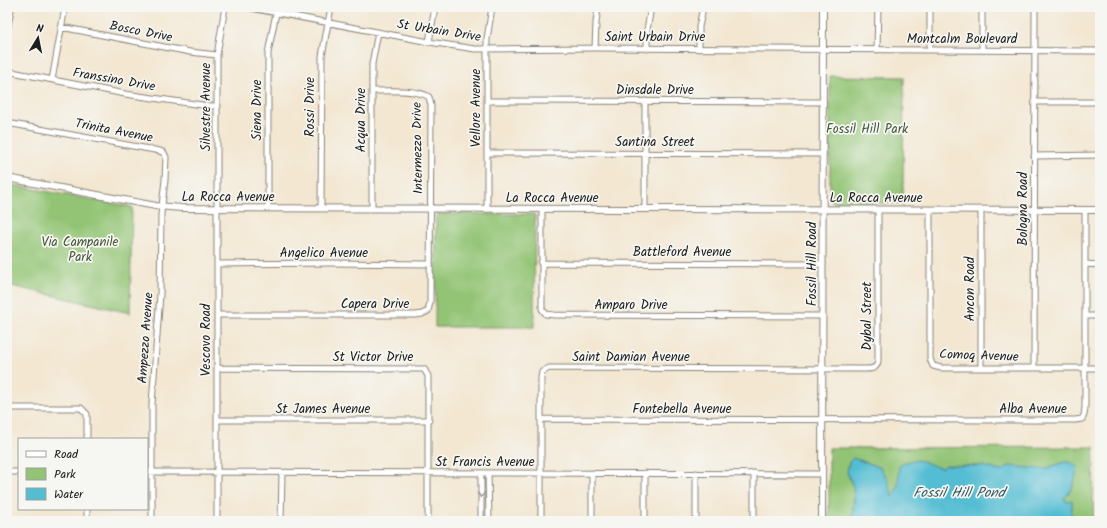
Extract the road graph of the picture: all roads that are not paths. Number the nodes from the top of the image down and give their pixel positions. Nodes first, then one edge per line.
1 (11, 7) edge
2 (65, 7) edge
3 (225, 7) edge
4 (246, 7) edge
5 (331, 7) edge
6 (435, 7) edge
7 (492, 7) edge
8 (598, 7) edge
9 (651, 7) edge
10 (703, 7) edge
11 (823, 7) edge
12 (878, 7) edge
13 (930, 7) edge
14 (982, 7) edge
15 (1035, 7) edge
16 (276, 13) junction
17 (328, 23) junction
18 (61, 27) junction
19 (7, 28) edge
20 (378, 32) junction
21 (429, 42) junction
22 (595, 48) junction
23 (647, 48) junction
24 (487, 49) junction
25 (699, 49) junction
26 (823, 50) junction
27 (877, 50) junction
28 (930, 50) junction
29 (982, 50) junction
30 (1035, 50) junction
31 (1100, 50) edge
32 (217, 55) junction
33 (7, 71) edge
34 (52, 80) junction
35 (372, 91) junction
36 (487, 101) junction
37 (645, 101) junction
38 (823, 102) junction
39 (1035, 102) junction
40 (1100, 102) edge
41 (218, 106) junction
42 (7, 123) edge
43 (487, 153) junction
44 (646, 153) junction
45 (823, 154) junction
46 (1034, 156) junction
47 (1100, 156) edge
48 (7, 178) edge
49 (162, 206) junction
50 (217, 208) junction
51 (268, 208) junction
52 (321, 208) junction
53 (372, 208) junction
54 (431, 208) junction
55 (487, 209) junction
56 (542, 209) junction
57 (646, 209) junction
58 (823, 209) junction
59 (878, 210) junction
60 (930, 210) junction
61 (981, 210) junction
62 (1034, 210) junction
63 (1085, 210) junction
64 (1100, 210) edge
65 (542, 263) junction
66 (217, 264) junction
67 (430, 264) junction
68 (823, 264) junction
69 (1085, 264) junction
70 (1100, 264) edge
71 (217, 315) junction
72 (822, 316) junction
73 (1085, 316) junction
74 (1100, 316) edge
75 (217, 368) junction
76 (981, 368) junction
77 (1034, 368) junction
78 (1100, 368) edge
79 (822, 369) junction
80 (1085, 369) junction
81 (7, 408) edge
82 (541, 419) junction
83 (217, 420) junction
84 (429, 420) junction
85 (822, 420) junction
86 (87, 438) edge
87 (7, 472) edge
88 (18, 472) edge
89 (150, 472) edge
90 (217, 472) junction
91 (428, 472) junction
92 (282, 473) junction
93 (481, 473) junction
94 (488, 473) junction
95 (541, 473) junction
96 (592, 473) junction
97 (645, 473) junction
98 (696, 473) junction
99 (754, 473) junction
100 (822, 474) junction
101 (87, 510) edge
102 (87, 521) edge
103 (152, 521) edge
104 (217, 521) edge
105 (281, 521) edge
106 (428, 521) edge
107 (481, 521) edge
108 (488, 521) edge
109 (541, 521) edge
110 (592, 521) edge
111 (645, 521) edge
112 (696, 521) edge
113 (754, 521) edge
114 (822, 521) edge

1 - 19 street
2 - 18 street
3 - 32 street, Silvestre Avenue
4 - 16 street, St Urbain Drive
5 - 17 street, Rossi Drive
6 - 21 street
7 - 24 street, Vellore Avenue
8 - 22 street
9 - 23 street
10 - 25 street
11 - 26 street, Fossil Hill Road
12 - 27 street
13 - 28 street
14 - 29 street
15 - 30 street, Bologna Road
16 - 17 street, St Urbain Drive
16 - 51 street, Siena Drive
17 - 20 street, St Urbain Drive
17 - 52 street, Rossi Drive
18 - 32 street, Bosco Drive
18 - 34 street
20 - 21 street, St Urbain Drive
20 - 35 street, Acqua Drive
21 - 24 street, St Urbain Drive
22 - 23 street, Saint Urbain Drive
22 - 24 street, Saint Urbain Drive
23 - 25 street, Saint Urbain Drive
24 - 36 street, Vellore Avenue
25 - 26 street, Saint Urbain Drive
26 - 27 street, Montcalm Boulevard
26 - 38 street, Fossil Hill Road
27 - 28 street, Montcalm Boulevard
28 - 29 street, Montcalm Boulevard
29 - 30 street, Montcalm Boulevard
30 - 31 street, Montcalm Boulevard
30 - 39 street, Bologna Road
32 - 41 street, Silvestre Avenue
33 - 34 street, Franssino Drive
34 - 41 street, Franssino Drive
35 - 53 street, Acqua Drive
35 - 54 street, Intermezzo Drive
36 - 37 street, Dinsdale Drive
36 - 43 street, Vellore Avenue
37 - 38 street, Dinsdale Drive
37 - 44 street
38 - 45 street, Fossil Hill Road
39 - 40 street
39 - 46 street, Bologna Road
41 - 50 street, Silvestre Avenue
42 - 49 street, Trinita Avenue
43 - 44 street, Santina Street
43 - 55 street, Vellore Avenue
44 - 45 street, Santina Street
44 - 57 street
45 - 58 street, Fossil Hill Road
46 - 47 street
46 - 62 street, Bologna Road
48 - 49 street, La Rocca Avenue
49 - 50 street, La Rocca Avenue
49 - 89 street, Ampezzo Avenue
50 - 51 street, La Rocca Avenue
50 - 66 street, Vescovo Road
51 - 52 street, La Rocca Avenue
52 - 53 street, La Rocca Avenue
53 - 54 street, La Rocca Avenue
54 - 55 street, La Rocca Avenue
54 - 67 street, Capera Drive
55 - 56 street, La Rocca Avenue
56 - 57 street, La Rocca Avenue
56 - 65 street, Amparo Drive
57 - 58 street, La Rocca Avenue
58 - 59 street, La Rocca Avenue
58 - 68 street, Fossil Hill Road
59 - 60 street, La Rocca Avenue
59 - 79 street, Dybal Street
60 - 61 street, La Rocca Avenue
60 - 76 street, Comoq Avenue
61 - 62 street, La Rocca Avenue
61 - 76 street, Ancon Road
62 - 63 street, La Rocca Avenue
62 - 77 street, Bologna Road
63 - 64 street, La Rocca Avenue
63 - 69 street, Alba Avenue
65 - 68 street, Battleford Avenue
65 - 72 street, Amparo Drive
66 - 67 street, Angelico Avenue
66 - 71 street, Vescovo Road
67 - 71 street, Capera Drive
68 - 72 street, Fossil Hill Road
69 - 70 street
69 - 73 street, Alba Avenue
71 - 75 street, Vescovo Road
72 - 79 street, Fossil Hill Road
73 - 74 street
73 - 80 street, Alba Avenue
75 - 83 street, Vescovo Road
75 - 84 street, St Victor Drive
76 - 77 street, Comoq Avenue
77 - 80 street, Comoq Avenue
78 - 80 street, Comoq Avenue
79 - 82 street, Saint Damian Avenue
79 - 85 street, Fossil Hill Road
80 - 85 street, Alba Avenue
81 - 86 street
82 - 85 street, Fontebella Avenue
82 - 95 street, Saint Damian Avenue
83 - 84 street, St James Avenue
83 - 90 street, Vescovo Road
84 - 91 street, St Victor Drive
85 - 100 street, Fossil Hill Road
87 - 88 street
89 - 90 street, St Francis Avenue
89 - 103 street, Ampezzo Avenue
90 - 92 street, St Francis Avenue
90 - 104 street, Vescovo Road
91 - 92 street, St Francis Avenue
91 - 93 street, St Francis Avenue
91 - 106 street, St Victor Drive
92 - 105 street
93 - 94 street, St Francis Avenue
93 -> 107 street
94 - 95 street, St Francis Avenue
94 - 108 street
95 - 96 street, St Francis Avenue
95 - 109 street, Saint Damian Avenue
96 - 97 street, St Francis Avenue
96 - 110 street
97 - 98 street, St Francis Avenue
97 - 111 street
98 - 99 street, St Francis Avenue
98 - 112 street
99 - 100 street, St Francis Avenue
99 - 113 street
100 - 114 street, Fossil Hill Road
101 - 102 street

